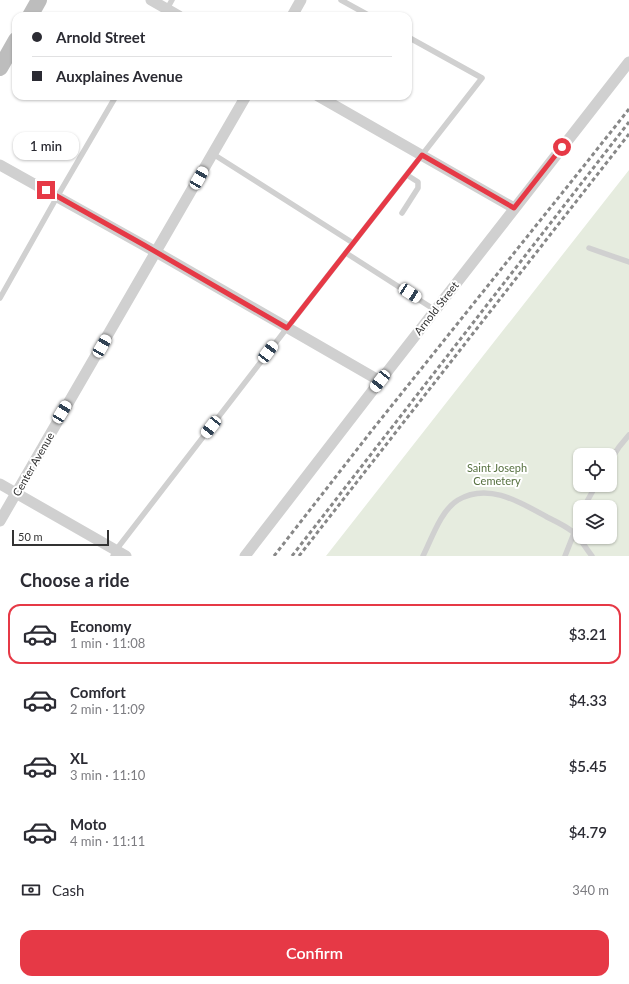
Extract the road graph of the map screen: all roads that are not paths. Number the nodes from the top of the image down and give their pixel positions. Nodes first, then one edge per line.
1 (39, 0) edge
2 (151, 0) edge
3 (301, 0) edge
4 (341, 0) edge
5 (167, 8) edge
6 (32, 12) edge
7 (294, 12) edge
8 (363, 12) edge
9 (412, 39) edge
10 (12, 47) edge
11 (629, 62) edge
12 (0, 68) edge
13 (114, 100) edge
14 (244, 100) edge
15 (325, 100) edge
16 (213, 154) junction
17 (422, 155) junction
18 (0, 165) edge
19 (407, 175) junction
20 (57, 197) junction
21 (514, 208) junction
22 (402, 213) dead end
23 (353, 243) junction
24 (589, 248) dead end
25 (156, 252) junction
26 (346, 253) junction
27 (629, 262) edge
28 (0, 298) edge
29 (435, 310) junction
30 (287, 328) junction
31 (380, 381) junction
32 (629, 435) edge
33 (617, 451) edge
34 (0, 484) edge
35 (16, 493) junction
36 (0, 521) edge
37 (573, 531) edge
38 (573, 535) edge
39 (583, 544) edge
40 (114, 553) edge
41 (126, 556) edge
42 (245, 556) edge
43 (423, 556) edge
44 (565, 556) edge
45 (592, 556) edge

1 - 6 main road
2 - 5 street
3 - 7 street
4 - 8 lane
9 - 17 lane
10 - 12 main road
11 - 21 street, Arnold Street
13 - 20 lane
14 - 16 street, Center Avenue
15 - 17 street
16 - 23 lane
16 - 25 street, Center Avenue
17 - 19 lane
17 - 21 street
18 - 20 street
19 - 22 lane
19 - 23 lane
20 - 25 street
20 - 28 lane
21 - 29 street, Arnold Street
23 - 26 lane
24 - 27 lane
25 - 30 street
25 - 35 street, Center Avenue
26 - 29 lane
26 - 30 lane
29 - 31 street, Arnold Street
30 - 31 street
30 - 40 lane
31 - 42 street, Arnold Street
32 - 33 lane
34 - 35 street
35 - 36 street, Center Avenue
35 - 40 street
37 - 43 lane
38 - 44 lane
39 - 45 lane
40 - 41 street

